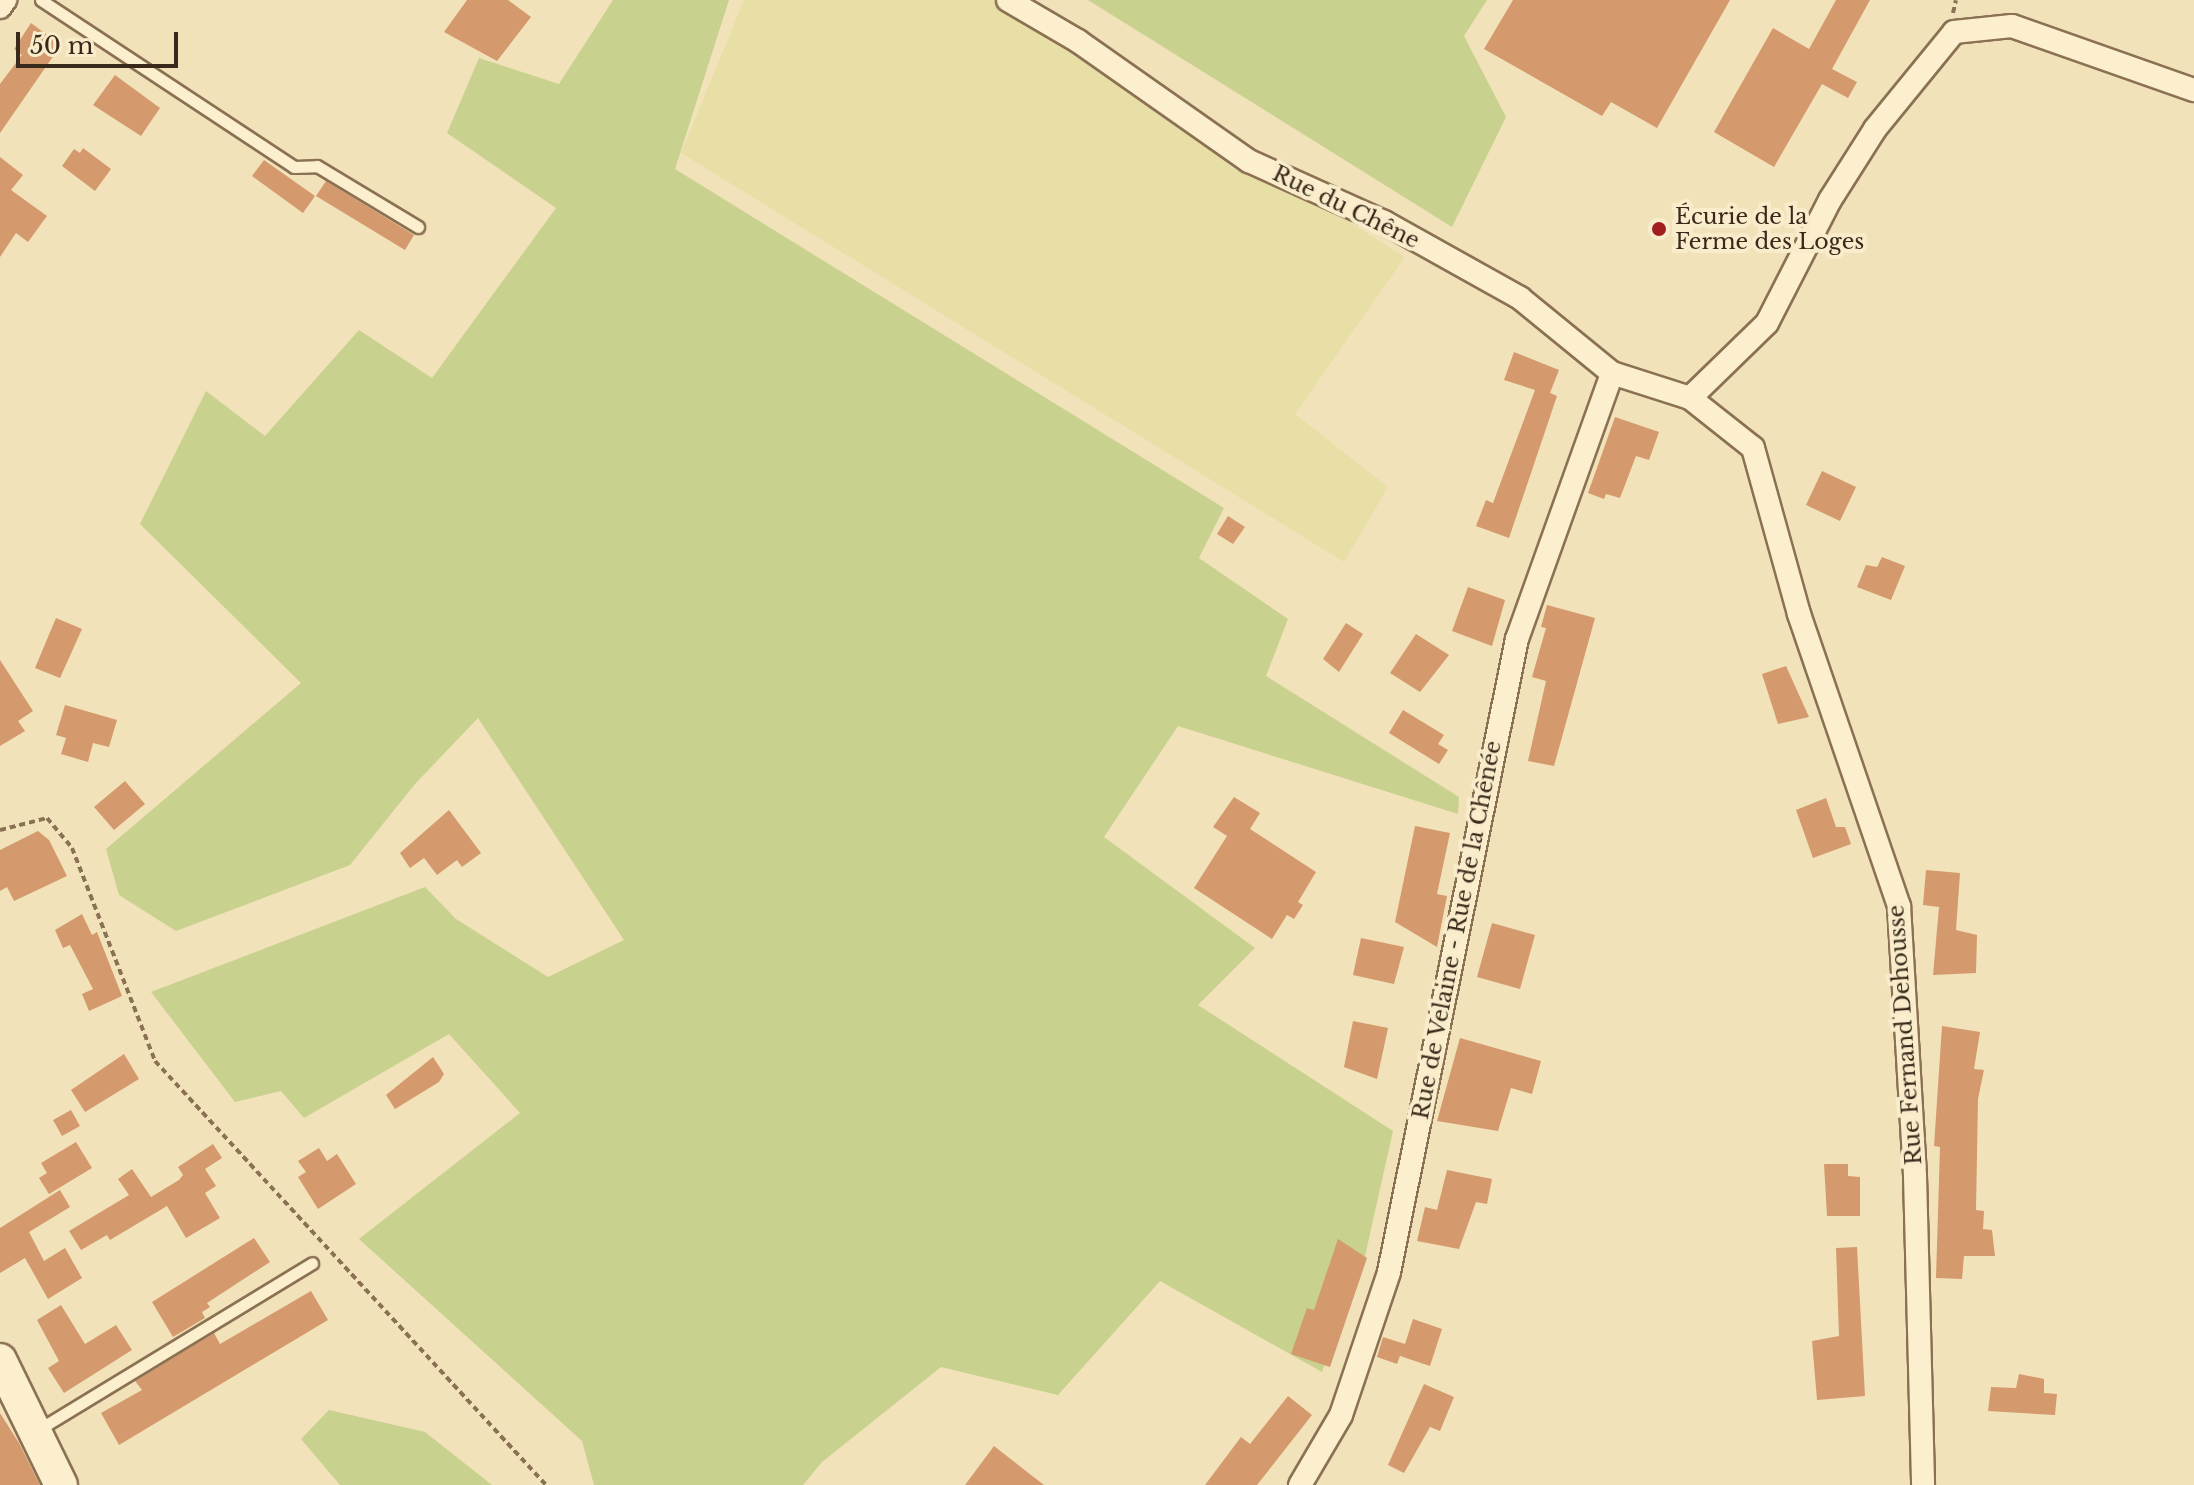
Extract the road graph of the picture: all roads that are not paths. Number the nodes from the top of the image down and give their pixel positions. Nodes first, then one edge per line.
1 (5, 0) edge
2 (41, 0) edge
3 (1008, 0) edge
4 (0, 7) edge
5 (2194, 90) edge
6 (418, 227) dead end
7 (1612, 373) junction
8 (1690, 398) junction
9 (312, 1263) dead end
10 (0, 1360) edge
11 (35, 1432) junction
12 (61, 1485) edge
13 (1300, 1485) edge
14 (1923, 1485) edge

1 - 4 street
2 - 6 lane
3 - 7 street, Rue du Chêne
5 - 8 street
7 - 8 street, Rue du Chêne
7 - 13 street, Rue de Velaine - Rue de la Chênée
8 - 14 street, Rue Fernand Dehousse
9 - 11 lane
10 - 11 main road
11 - 12 main road

